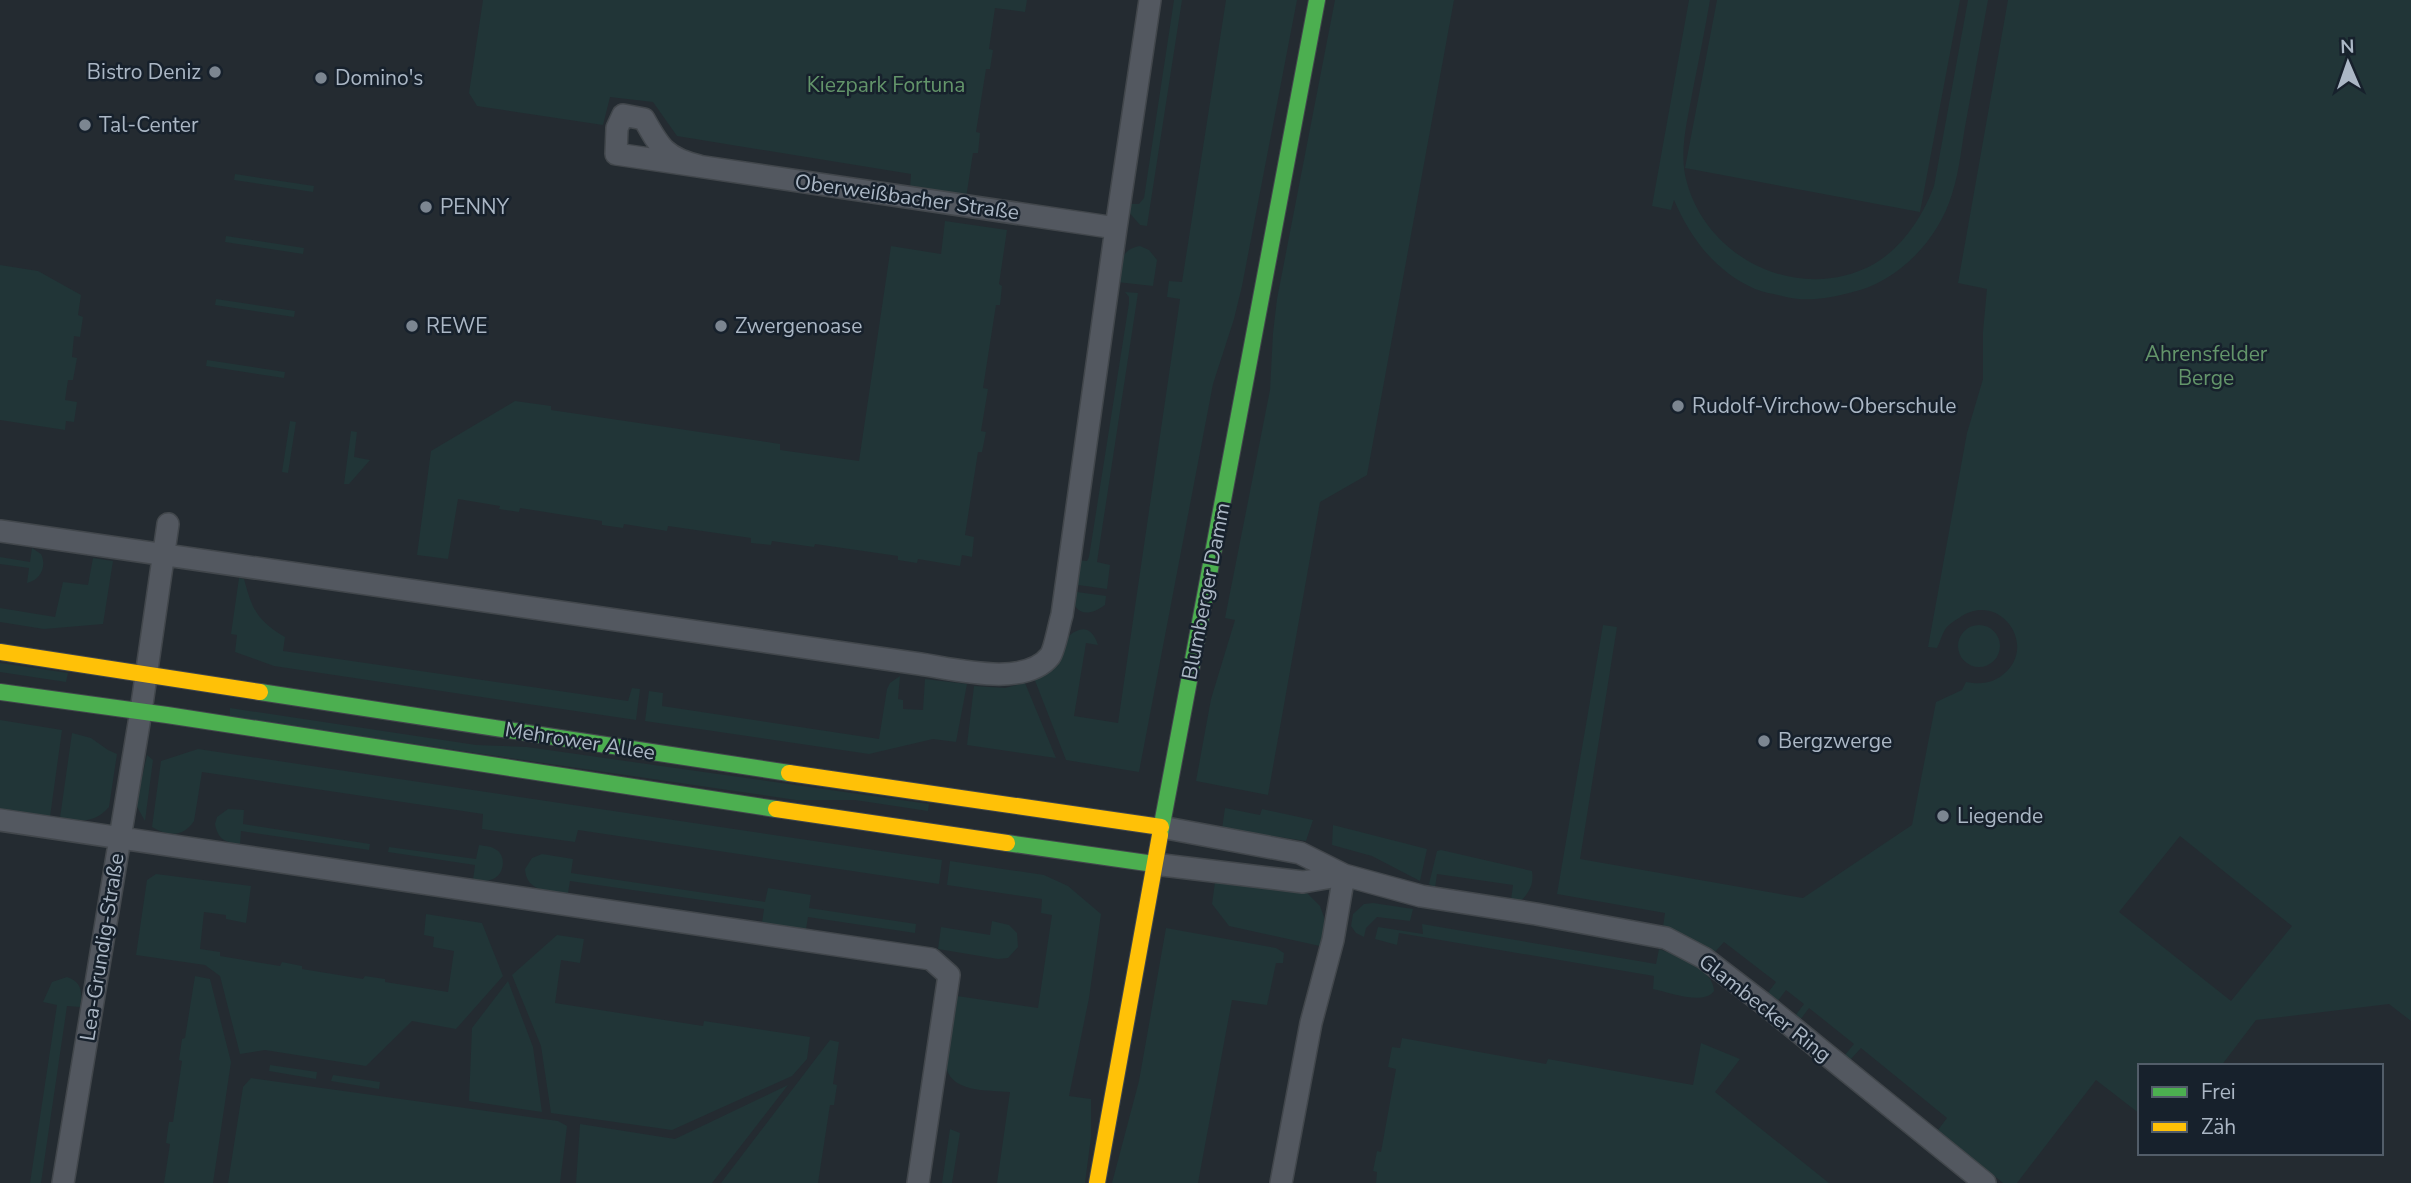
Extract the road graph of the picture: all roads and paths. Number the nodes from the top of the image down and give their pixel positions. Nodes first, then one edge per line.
1 (1150, 0) edge
2 (1317, 0) edge
3 (699, 166) dead end
4 (1116, 228) junction
5 (168, 524) dead end
6 (0, 531) edge
7 (163, 554) junction
8 (0, 652) edge
9 (147, 674) junction
10 (0, 692) edge
11 (141, 712) junction
12 (0, 820) edge
13 (1161, 827) junction
14 (119, 839) junction
15 (1154, 863) junction
16 (1344, 875) junction
17 (64, 1183) edge
18 (918, 1183) edge
19 (1097, 1183) edge
20 (1281, 1183) edge
21 (1985, 1183) edge

1 - 4 street
2 - 13 main road, Blumberger Damm
3 - 4 street, Oberweißbacher Straße
4 - 7 street
5 - 7 street
6 - 7 street
7 - 9 street
8 - 9 main road, Mehrower Allee
9 - 11 street
9 - 13 main road, Mehrower Allee
10 - 11 main road, Mehrower Allee
11 - 14 street, Lea-Grundig-Straße
11 - 15 main road, Mehrower Allee
12 - 14 street
13 - 15 main road, Blumberger Damm
13 - 16 street, Glambecker Ring
14 - 17 street, Lea-Grundig-Straße
14 - 18 street
15 - 16 street, Glambecker Ring
15 - 19 main road, Blumberger Damm
16 - 20 street
16 - 21 street, Glambecker Ring

